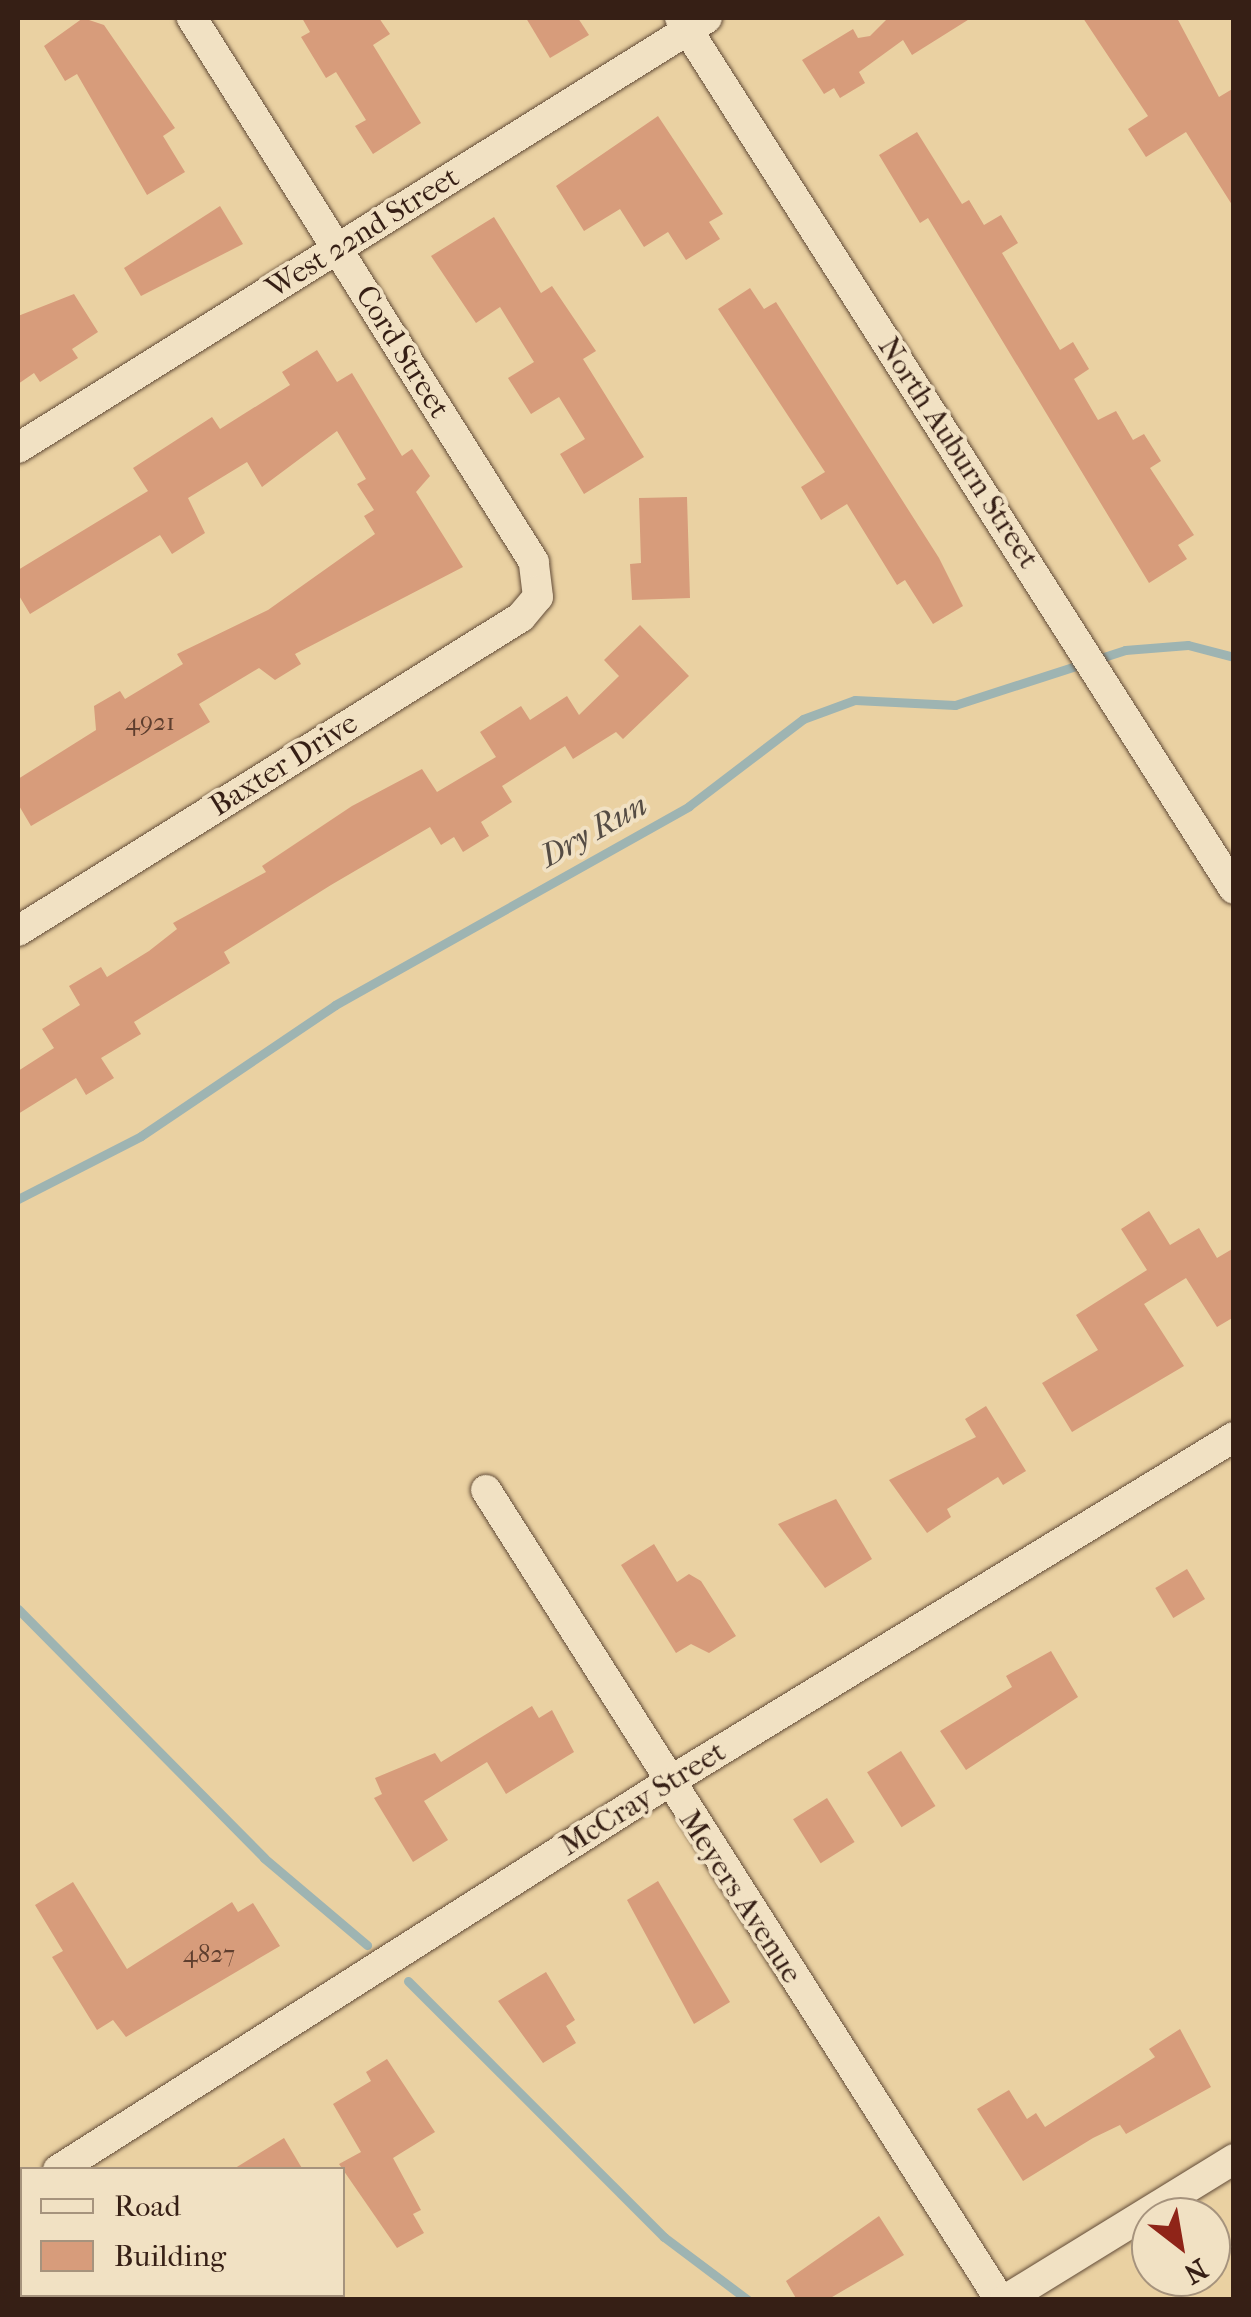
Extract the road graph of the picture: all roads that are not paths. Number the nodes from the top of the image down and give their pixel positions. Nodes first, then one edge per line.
1 (192, 18) edge
2 (692, 22) edge
3 (337, 250) junction
4 (18, 448) edge
5 (538, 588) joint
6 (1234, 889) edge
7 (18, 931) edge
8 (1234, 1438) edge
9 (486, 1490) dead end
10 (666, 1783) junction
11 (1234, 2159) edge
12 (63, 2167) edge
13 (1002, 2300) edge

1 - 3 street, Cord Street
2 - 3 street, West 22nd Street
2 - 6 street, North Auburn Street
3 - 4 street, West 22nd Street
3 - 5 street, Cord Street
5 - 7 street, Baxter Drive
8 - 10 street, McCray Street
9 - 10 street, Meyers Avenue
10 - 12 street, McCray Street
10 - 13 street, Meyers Avenue
11 - 13 street

